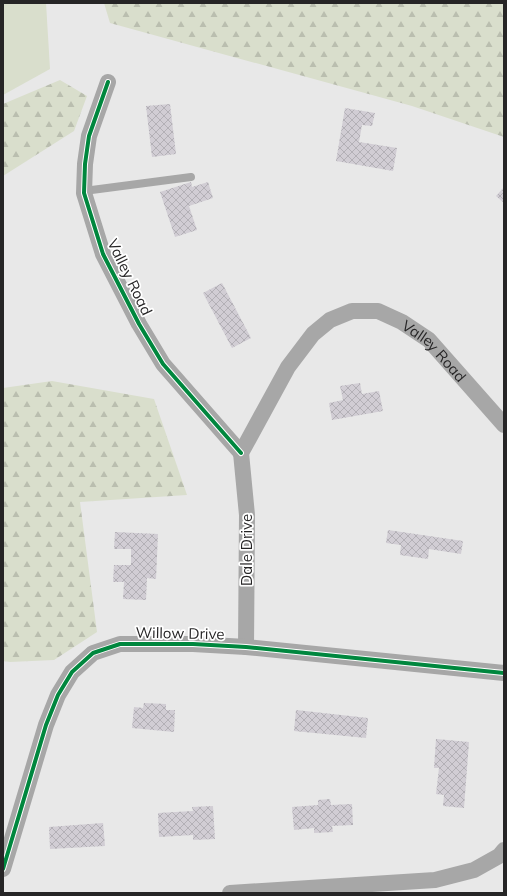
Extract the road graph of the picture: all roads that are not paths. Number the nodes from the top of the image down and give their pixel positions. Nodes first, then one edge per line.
1 (108, 82) dead end
2 (191, 177) dead end
3 (84, 191) junction
4 (504, 425) edge
5 (241, 453) junction
6 (246, 647) junction
7 (504, 673) edge
8 (504, 850) edge
9 (3, 870) edge
10 (230, 893) edge

1 - 3 street, Valley Road
2 - 3 lane
3 - 5 street, Valley Road
4 - 5 street, Valley Road
5 - 6 street, Dale Drive
6 - 7 street, Willow Drive
6 - 9 street, Willow Drive
8 - 10 street

